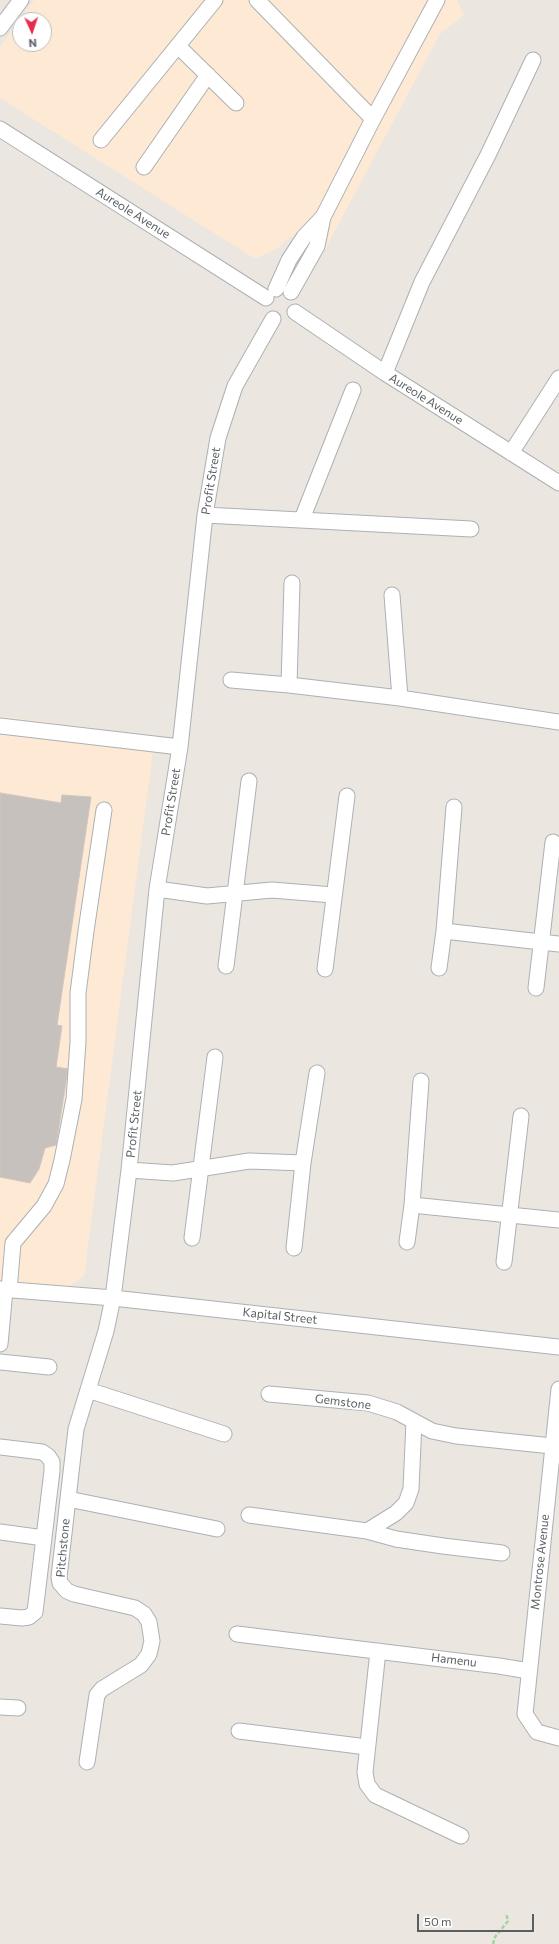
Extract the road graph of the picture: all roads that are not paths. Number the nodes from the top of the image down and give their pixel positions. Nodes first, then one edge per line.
1 (21, 0) edge
2 (215, 0) edge
3 (257, 0) edge
4 (437, 0) edge
5 (0, 28) edge
6 (178, 46) junction
7 (533, 60) dead end
8 (208, 75) junction
9 (236, 103) dead end
10 (373, 119) junction
11 (0, 129) edge
12 (101, 140) dead end
13 (144, 167) dead end
14 (323, 217) junction
15 (291, 292) junction
16 (271, 293) junction
17 (295, 312) junction
18 (273, 319) junction
19 (384, 373) junction
20 (559, 378) edge
21 (353, 390) dead end
22 (511, 453) junction
23 (559, 483) edge
24 (205, 514) junction
25 (302, 518) junction
26 (471, 529) dead end
27 (292, 583) dead end
28 (392, 595) dead end
29 (231, 680) dead end
30 (289, 685) junction
31 (400, 698) junction
32 (559, 722) edge
33 (0, 726) edge
34 (180, 747) junction
35 (249, 781) dead end
36 (348, 796) dead end
37 (454, 807) dead end
38 (104, 810) dead end
39 (553, 842) dead end
40 (157, 888) junction
41 (236, 894) junction
42 (333, 895) junction
43 (444, 931) junction
44 (542, 942) junction
45 (559, 944) edge
46 (226, 966) dead end
47 (439, 968) dead end
48 (325, 969) dead end
49 (536, 988) dead end
50 (215, 1057) dead end
51 (317, 1073) dead end
52 (421, 1081) dead end
53 (521, 1116) dead end
54 (303, 1163) junction
55 (201, 1169) junction
56 (129, 1170) junction
57 (412, 1206) junction
58 (510, 1216) junction
59 (559, 1220) edge
60 (192, 1238) dead end
61 (407, 1242) dead end
62 (294, 1248) dead end
63 (504, 1262) dead end
64 (5, 1290) edge
65 (113, 1298) junction
66 (0, 1344) edge
67 (559, 1347) edge
68 (0, 1362) edge
69 (49, 1367) dead end
70 (559, 1389) edge
71 (88, 1390) junction
72 (269, 1394) dead end
73 (414, 1421) junction
74 (224, 1434) dead end
75 (552, 1446) junction
76 (0, 1447) edge
77 (68, 1499) junction
78 (249, 1515) dead end
79 (217, 1529) dead end
80 (367, 1531) junction
81 (0, 1532) edge
82 (44, 1538) junction
83 (502, 1553) dead end
84 (0, 1616) edge
85 (237, 1634) dead end
86 (378, 1651) junction
87 (529, 1671) junction
88 (0, 1707) edge
89 (18, 1708) dead end
90 (240, 1731) dead end
91 (559, 1738) edge
92 (367, 1747) junction
93 (87, 1762) dead end
94 (461, 1836) dead end

1 - 5 street
2 - 6 street
3 - 10 street
4 - 10 street
6 - 8 street
6 - 12 street
7 - 19 street
8 - 9 street
8 - 13 street
10 - 14 street
11 - 16 street, Aureole Avenue
14 - 15 street
14 - 16 street
15 - 16 street
15 - 17 street
16 - 18 street
17 - 18 street
17 - 19 street, Aureole Avenue
18 - 24 street, Profit Street
19 - 22 street, Aureole Avenue
20 - 22 street
21 - 25 street
22 - 23 street, Aureole Avenue
24 - 25 street
24 - 34 street, Profit Street
25 - 26 street
27 - 30 street
28 - 31 street
29 - 30 street
30 - 31 street
31 - 32 street
33 - 34 street
34 - 40 street, Profit Street
35 - 41 street
36 - 42 street
37 - 43 street
38 - 64 street
39 - 44 street
40 - 41 street
40 - 56 street, Profit Street
41 - 42 street
41 - 46 street
42 - 48 street
43 - 44 street
43 - 47 street
44 - 45 street
44 - 49 street
50 - 55 street
51 - 54 street
52 - 57 street
53 - 58 street
54 - 55 street
54 - 62 street
55 - 56 street
55 - 60 street
56 - 65 street, Profit Street
57 - 58 street
57 - 61 street
58 - 59 street
58 - 63 street
64 - 65 street, Kapital Street
64 - 66 street
65 - 67 street, Kapital Street
65 - 71 street, Pitchstone
68 - 69 street
70 - 75 street, Montrose Avenue
71 - 74 street
71 - 77 street, Pitchstone
72 - 73 street, Gemstone
73 - 75 street, Gemstone
73 - 80 street
75 - 87 street, Montrose Avenue
76 - 82 street
77 - 79 street
77 - 93 street, Pitchstone
78 - 80 street
80 - 83 street
81 - 82 street
82 - 84 street
85 - 86 street, Hamenu
86 - 87 street, Hamenu
86 - 92 street
87 - 91 street, Montrose Avenue
88 - 89 street
90 - 92 street
92 - 94 street

